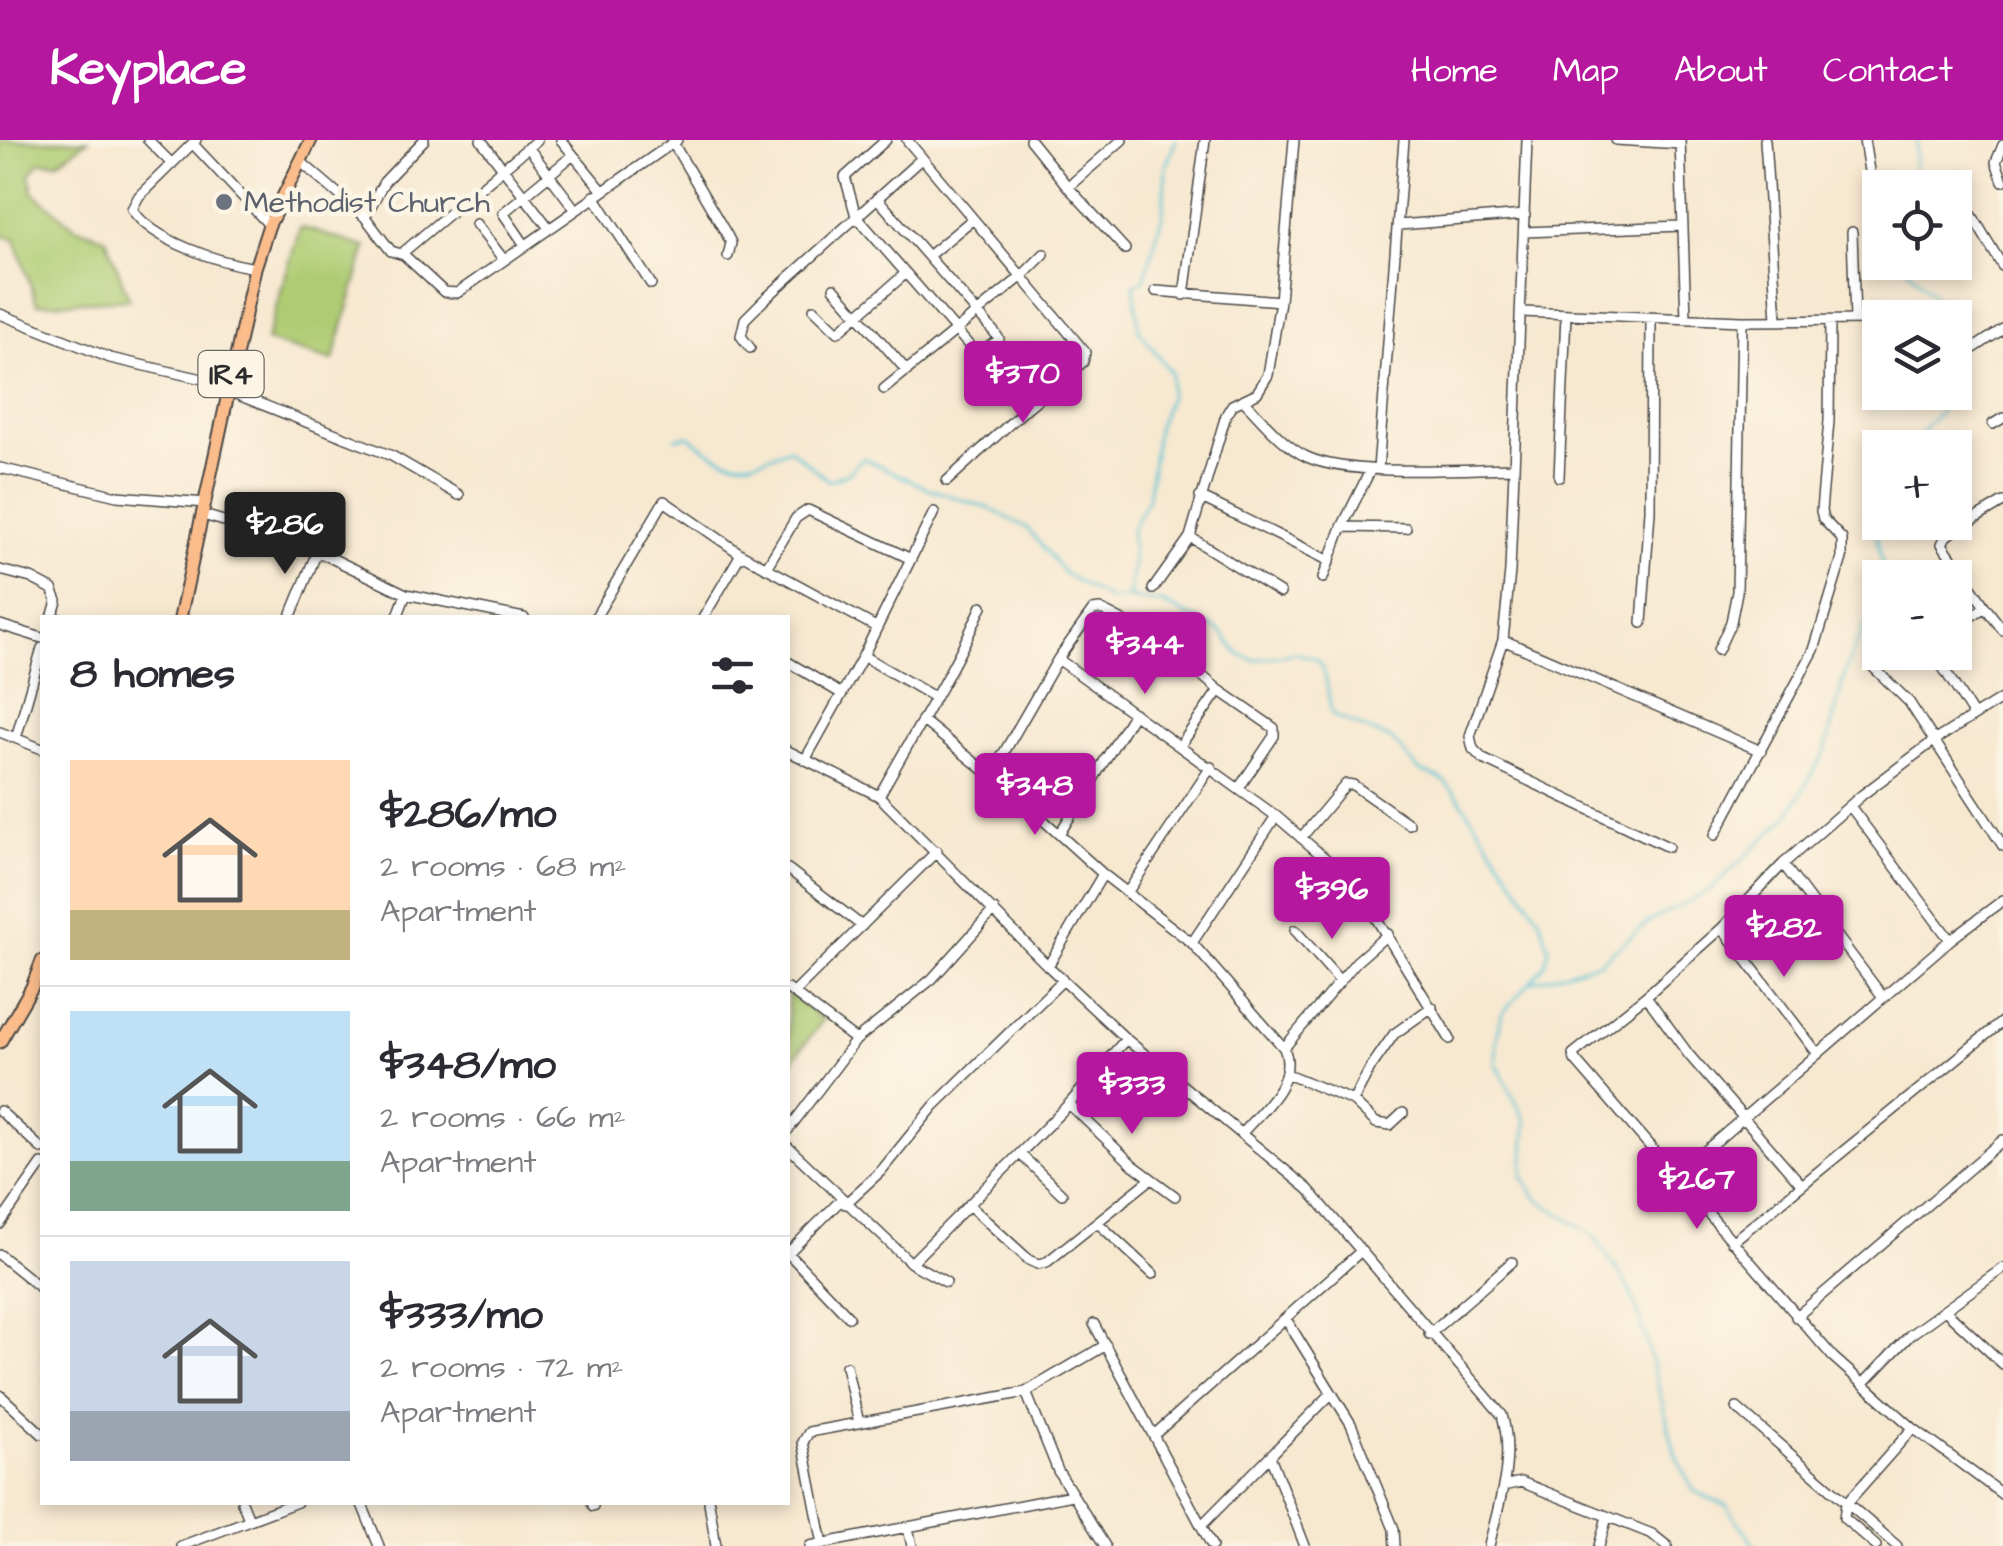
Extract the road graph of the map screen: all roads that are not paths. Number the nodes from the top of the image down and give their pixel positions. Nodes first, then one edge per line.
1 (148, 140) edge
2 (311, 140) edge
3 (424, 140) edge
4 (481, 140) edge
5 (561, 140) edge
6 (886, 140) edge
7 (907, 140) edge
8 (1030, 140) edge
9 (1122, 140) edge
10 (1205, 140) edge
11 (1294, 140) edge
12 (1404, 140) edge
13 (1528, 140) edge
14 (1616, 140) edge
15 (1765, 140) edge
16 (1864, 140) edge
17 (675, 141) edge
18 (194, 142) edge
19 (1680, 142) edge
20 (532, 144) edge
21 (2003, 145) edge
22 (574, 155) junction
23 (300, 160) junction
24 (921, 160) junction
25 (172, 164) junction
26 (504, 166) junction
27 (1869, 170) edge
28 (549, 175) junction
29 (2003, 181) edge
30 (1068, 187) junction
31 (598, 193) junction
32 (526, 194) junction
33 (878, 198) junction
34 (575, 209) junction
35 (1525, 215) junction
36 (1972, 215) edge
37 (856, 216) junction
38 (365, 217) junction
39 (972, 218) junction
40 (270, 224) junction
41 (476, 224) dead end
42 (1400, 224) junction
43 (1682, 226) junction
44 (550, 228) junction
45 (1524, 232) junction
46 (1852, 232) dead end
47 (525, 245) junction
48 (1126, 249) dead end
49 (401, 254) junction
50 (1044, 254) dead end
51 (728, 256) dead end
52 (928, 256) junction
53 (504, 260) junction
54 (2003, 267) edge
55 (255, 268) junction
56 (905, 274) junction
57 (1021, 277) junction
58 (652, 284) dead end
59 (834, 288) dead end
60 (1156, 290) dead end
61 (1184, 295) junction
62 (1280, 301) junction
63 (814, 309) dead end
64 (1520, 312) junction
65 (978, 313) junction
66 (0, 314) edge
67 (1566, 314) junction
68 (858, 316) junction
69 (1686, 318) junction
70 (1651, 319) junction
71 (1777, 319) junction
72 (1856, 320) junction
73 (1862, 320) edge
74 (1742, 321) junction
75 (1830, 322) junction
76 (2003, 329) edge
77 (953, 330) junction
78 (750, 348) dead end
79 (1972, 349) edge
80 (976, 357) junction
81 (906, 371) junction
82 (228, 388) junction
83 (884, 389) dead end
84 (1244, 401) junction
85 (1028, 407) junction
86 (2003, 418) edge
87 (1993, 424) dead end
88 (0, 468) edge
89 (1514, 468) junction
90 (1375, 469) junction
91 (1559, 477) dead end
92 (946, 481) dead end
93 (459, 495) dead end
94 (1200, 497) junction
95 (2003, 502) edge
96 (204, 509) junction
97 (934, 512) dead end
98 (1342, 527) junction
99 (1406, 528) dead end
100 (1190, 537) junction
101 (317, 552) junction
102 (741, 554) junction
103 (910, 558) junction
104 (1330, 561) junction
105 (766, 568) junction
106 (0, 570) edge
107 (1323, 578) dead end
108 (1153, 589) dead end
109 (1280, 593) dead end
110 (406, 594) junction
111 (982, 606) dead end
112 (1985, 607) junction
113 (485, 613) edge
114 (53, 615) edge
115 (181, 615) edge
116 (291, 615) edge
117 (398, 615) edge
118 (598, 615) edge
119 (708, 615) edge
120 (1972, 616) edge
121 (1642, 623) dead end
122 (0, 625) edge
123 (876, 627) junction
124 (2003, 630) edge
125 (40, 637) edge
126 (1504, 640) junction
127 (1718, 650) dead end
128 (40, 655) edge
129 (863, 656) junction
130 (1058, 659) junction
131 (790, 663) edge
132 (1877, 670) edge
133 (1945, 670) edge
134 (1218, 690) junction
135 (842, 694) junction
136 (934, 696) junction
137 (2003, 698) edge
138 (1134, 713) junction
139 (1974, 716) junction
140 (922, 720) junction
141 (0, 732) edge
142 (16, 738) junction
143 (1935, 740) junction
144 (1180, 746) junction
145 (40, 748) edge
146 (790, 752) edge
147 (1761, 752) junction
148 (805, 760) junction
149 (1210, 767) junction
150 (990, 774) junction
151 (1239, 788) junction
152 (879, 796) junction
153 (1850, 806) junction
154 (1276, 816) junction
155 (1409, 824) dead end
156 (1060, 833) junction
157 (1715, 835) dead end
158 (1302, 838) junction
159 (2003, 846) edge
160 (1668, 847) dead end
161 (937, 852) junction
162 (1783, 864) junction
163 (790, 871) edge
164 (1103, 874) junction
165 (1127, 893) junction
166 (2003, 900) edge
167 (994, 910) junction
168 (862, 926) junction
169 (1722, 928) junction
170 (1295, 930) dead end
171 (1388, 934) junction
172 (1950, 940) junction
173 (1192, 943) junction
174 (1048, 966) junction
175 (40, 967) edge
176 (1063, 980) junction
177 (1339, 980) junction
178 (791, 991) edge
179 (1646, 996) junction
180 (1883, 997) junction
181 (1432, 1007) junction
182 (2003, 1020) edge
183 (1126, 1039) junction
184 (1450, 1039) dead end
185 (856, 1040) junction
186 (0, 1042) edge
187 (1284, 1048) junction
188 (1818, 1054) junction
189 (1287, 1074) junction
190 (1353, 1100) junction
191 (1069, 1104) junction
192 (0, 1111) edge
193 (1404, 1114) dead end
194 (1744, 1118) junction
195 (790, 1127) edge
196 (1242, 1133) junction
197 (2003, 1140) edge
198 (40, 1146) edge
199 (790, 1149) edge
200 (1020, 1154) junction
201 (40, 1167) edge
202 (1151, 1179) junction
203 (1802, 1184) junction
204 (1062, 1194) dead end
205 (1175, 1196) dead end
206 (1691, 1196) junction
207 (843, 1202) junction
208 (969, 1205) junction
209 (1098, 1223) junction
210 (0, 1224) edge
211 (1732, 1242) junction
212 (790, 1251) edge
213 (1360, 1252) junction
214 (0, 1255) edge
215 (790, 1255) edge
216 (1512, 1262) dead end
217 (911, 1264) junction
218 (2003, 1268) edge
219 (1154, 1274) dead end
220 (946, 1282) dead end
221 (40, 1288) edge
222 (1946, 1311) junction
223 (849, 1317) dead end
224 (1796, 1317) junction
225 (1286, 1319) junction
226 (1094, 1324) dead end
227 (1429, 1334) junction
228 (1106, 1345) junction
229 (2003, 1364) edge
230 (846, 1366) dead end
231 (1864, 1384) junction
232 (1026, 1392) junction
233 (1332, 1393) junction
234 (0, 1395) edge
235 (1738, 1408) dead end
236 (859, 1423) junction
237 (1913, 1428) junction
238 (40, 1432) edge
239 (1155, 1434) junction
240 (1270, 1456) junction
241 (1503, 1486) junction
242 (2003, 1494) edge
243 (1072, 1495) junction
244 (1846, 1504) junction
245 (243, 1505) edge
246 (289, 1505) edge
247 (363, 1505) edge
248 (709, 1505) edge
249 (1608, 1517) junction
250 (249, 1519) junction
251 (1202, 1525) junction
252 (908, 1528) junction
253 (847, 1543) edge
254 (823, 1544) edge
255 (188, 1545) edge
256 (379, 1546) edge
257 (716, 1546) edge
258 (810, 1546) edge
259 (912, 1546) edge
260 (1105, 1546) edge
261 (1212, 1546) edge
262 (1305, 1546) edge
263 (1395, 1546) edge
264 (1488, 1546) edge
265 (1599, 1546) edge
266 (1667, 1546) edge
267 (1876, 1546) edge
268 (1897, 1546) edge

1 - 25 street
2 - 23 main road, IR4
3 - 38 street
4 - 26 street
5 - 22 street
6 - 37 street
7 - 24 street
8 - 30 street
9 - 30 street
10 - 61 street
11 - 62 street
12 - 42 street
13 - 35 street
14 - 19 street
15 - 71 street
16 - 27 street
17 - 31 street
17 - 51 street
18 - 25 street
18 - 40 street
19 - 43 street
20 - 26 street
20 - 28 street
21 - 29 street
22 - 28 street
22 - 31 street
23 - 38 street
23 - 40 main road, IR4
24 - 33 street
24 - 39 street
25 - 55 street
26 - 32 street
26 - 49 street
28 - 32 street
28 - 34 street
30 - 48 street
31 - 34 street
31 - 58 street
32 - 44 street
32 - 47 street
33 - 37 street
33 - 52 street
34 - 44 street
35 - 42 street
35 - 45 street
36 - 54 street
37 - 56 street
37 - 78 street
38 - 49 street
39 - 52 street
39 - 57 street
40 - 55 main road, IR4
41 - 53 street
42 - 90 street
43 - 45 street
43 - 69 street
44 - 47 street
45 - 64 street
46 - 72 street
47 - 53 street
49 - 53 street
50 - 57 street
52 - 65 street
55 - 82 main road, IR4
56 - 68 street
56 - 77 street
57 - 65 street
57 - 85 street
59 - 68 street
60 - 61 street
61 - 62 street
62 - 84 street
63 - 68 street
64 - 67 street
64 - 89 street
65 - 77 street
65 - 80 street
66 - 82 street
67 - 70 street
67 - 91 street
68 - 81 street
69 - 70 street
69 - 74 street
70 - 121 street
71 - 74 street
71 - 75 street
72 - 73 street
72 - 75 street
74 - 127 street
75 - 147 street
76 - 79 street
77 - 80 street
77 - 81 street
80 - 85 street
81 - 83 street
82 - 93 street
82 - 96 main road, IR4
84 - 90 street
84 - 94 street
85 - 92 street
86 - 87 street
88 - 96 street
89 - 90 street
89 - 126 street
90 - 98 street
94 - 100 street
94 - 104 street
95 - 112 street
96 - 101 street
96 - 115 main road, IR4
97 - 103 street
98 - 99 street
98 - 104 street
100 - 108 street
100 - 109 street
101 - 110 street
101 - 116 street
102 - 105 street
102 - 118 street
102 - 119 street
103 - 105 street
103 - 123 street
104 - 107 street
105 - 123 street
106 - 114 street
110 - 113 street
110 - 117 street
111 - 136 street
112 - 120 street
112 - 124 street
122 - 125 street
123 - 129 street
126 - 147 street
126 - 160 street
128 - 142 street
129 - 135 street
129 - 136 street
130 - 134 street
130 - 138 street
130 - 150 street
131 - 135 street
132 - 143 street
133 - 139 street
134 - 144 street
134 - 151 street
135 - 148 street
136 - 140 street
137 - 139 street
138 - 144 street
138 - 156 street
139 - 143 street
140 - 150 street
140 - 152 street
141 - 142 street
142 - 145 street
143 - 153 street
143 - 159 street
144 - 149 street
146 - 148 street
147 - 157 street
148 - 152 street
149 - 151 street
149 - 165 street
150 - 156 street
151 - 154 street
152 - 161 street
153 - 162 street
153 - 172 street
154 - 158 street
154 - 173 street
155 - 158 street
156 - 164 street
158 - 171 street
161 - 167 street
161 - 168 street
162 - 169 street
162 - 180 street
163 - 168 street
164 - 165 street
164 - 174 street
165 - 173 street
166 - 172 street
167 - 174 street
167 - 185 street
168 - 178 street
169 - 179 street
169 - 188 street
170 - 177 street
171 - 177 street
171 - 181 street
172 - 180 street
173 - 187 street
174 - 176 street
175 - 186 main road
176 - 183 street
176 - 207 street
177 - 187 street
178 - 185 street
179 - 194 street
179 - 206 street
180 - 188 street
181 - 184 street
181 - 190 street
182 - 203 street
183 - 191 street
183 - 196 street
185 - 195 street
187 - 189 street
188 - 194 street
189 - 190 street
189 - 196 street
190 - 193 street
191 - 200 street
191 - 202 street
192 - 198 street
194 - 203 street
194 - 206 street
196 - 213 street
197 - 224 street
199 - 207 street
200 - 204 street
200 - 208 street
201 - 210 street
202 - 205 street
202 - 209 street
203 - 211 street
206 - 211 street
207 - 212 street
207 - 217 street
208 - 209 street
208 - 217 street
209 - 219 street
211 - 224 street
213 - 225 street
213 - 227 street
214 - 221 street
215 - 223 street
216 - 227 street
217 - 220 street
218 - 222 street
222 - 229 street
222 - 231 street
224 - 231 street
225 - 233 street
225 - 239 street
226 - 228 street
227 - 241 street
228 - 232 street
228 - 239 street
230 - 236 street
231 - 237 street
232 - 236 street
232 - 243 street
233 - 240 street
233 - 263 street
234 - 238 street
235 - 244 street
236 - 254 street
237 - 242 street
237 - 244 street
239 - 251 street
240 - 251 street
240 - 262 street
241 - 249 street
241 - 264 street
243 - 252 street
243 - 260 street
244 - 267 street
244 - 268 street
245 - 250 street
246 - 250 street
247 - 256 street
248 - 257 street
249 - 265 street
249 - 266 street
250 - 255 street
251 - 261 street
252 - 253 street
252 - 259 street
253 - 254 street
254 - 258 street

